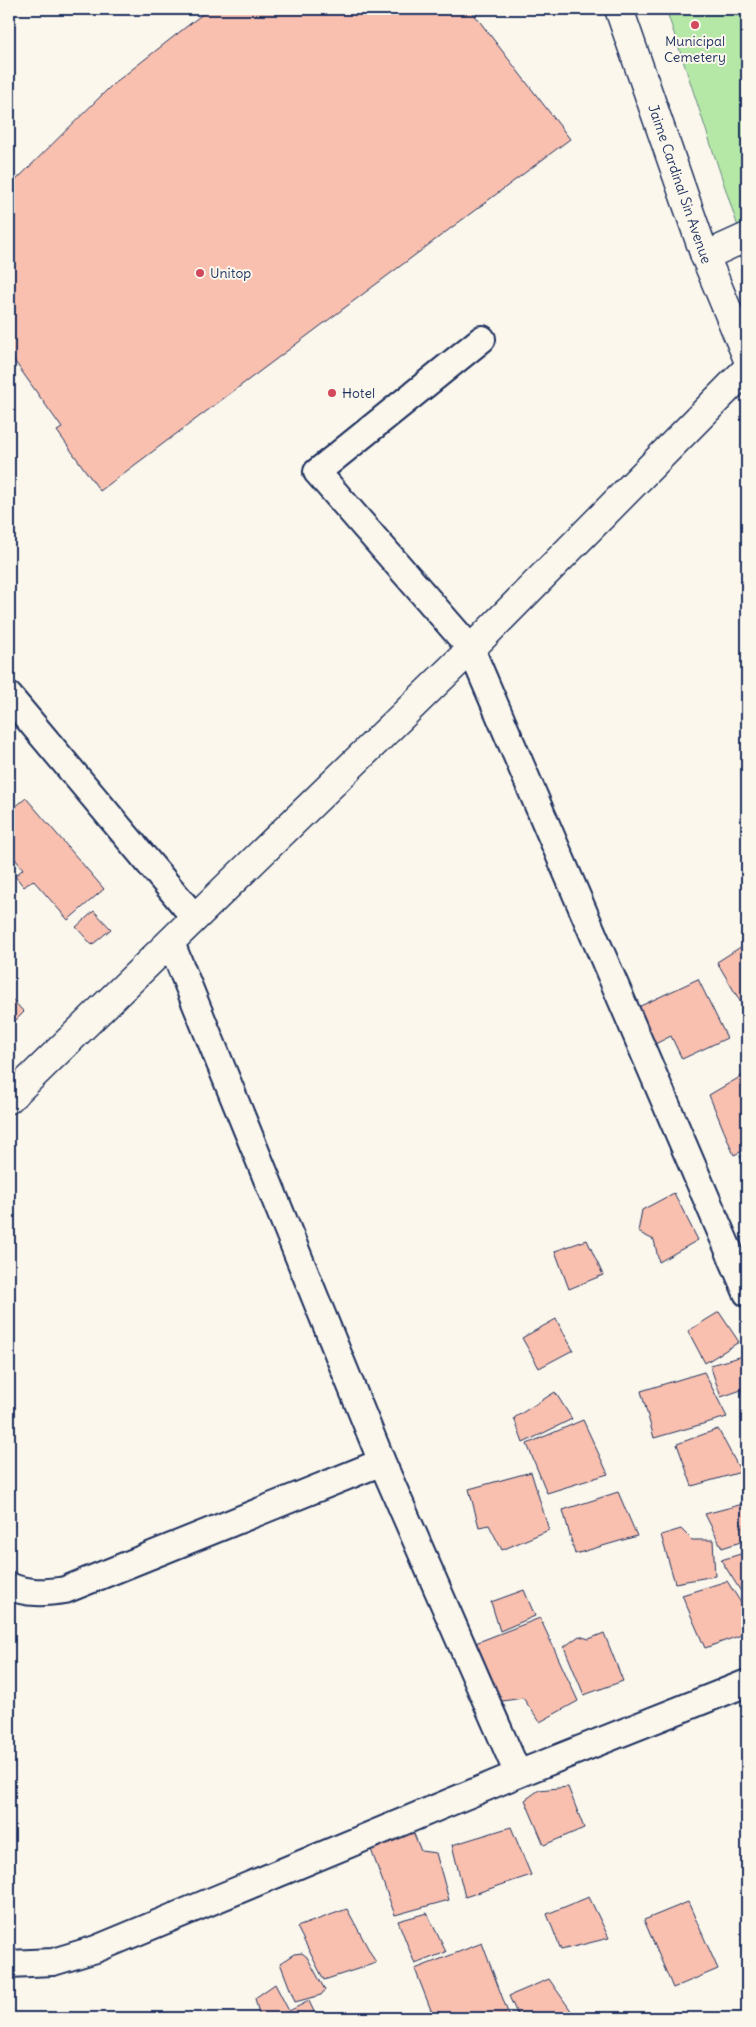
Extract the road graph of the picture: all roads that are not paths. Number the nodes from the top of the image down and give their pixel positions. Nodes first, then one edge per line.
1 (619, 9) edge
2 (747, 237) edge
3 (705, 256) junction
4 (482, 339) dead end
5 (747, 357) edge
6 (747, 369) edge
7 (471, 649) junction
8 (9, 696) edge
9 (195, 918) junction
10 (171, 943) junction
11 (9, 1099) edge
12 (747, 1293) edge
13 (382, 1462) junction
14 (9, 1586) edge
15 (747, 1683) edge
16 (518, 1774) junction
17 (9, 1964) edge

1 - 3 street, Jaime Cardinal Sin Avenue
2 - 3 street
3 - 5 street, Jaime Cardinal Sin Avenue
4 - 7 street
6 - 7 street
7 - 9 street
7 - 12 street
8 - 9 street
9 - 10 street
10 - 11 street
10 - 13 street
13 - 14 street
13 - 16 street
15 - 16 street
16 - 17 street

